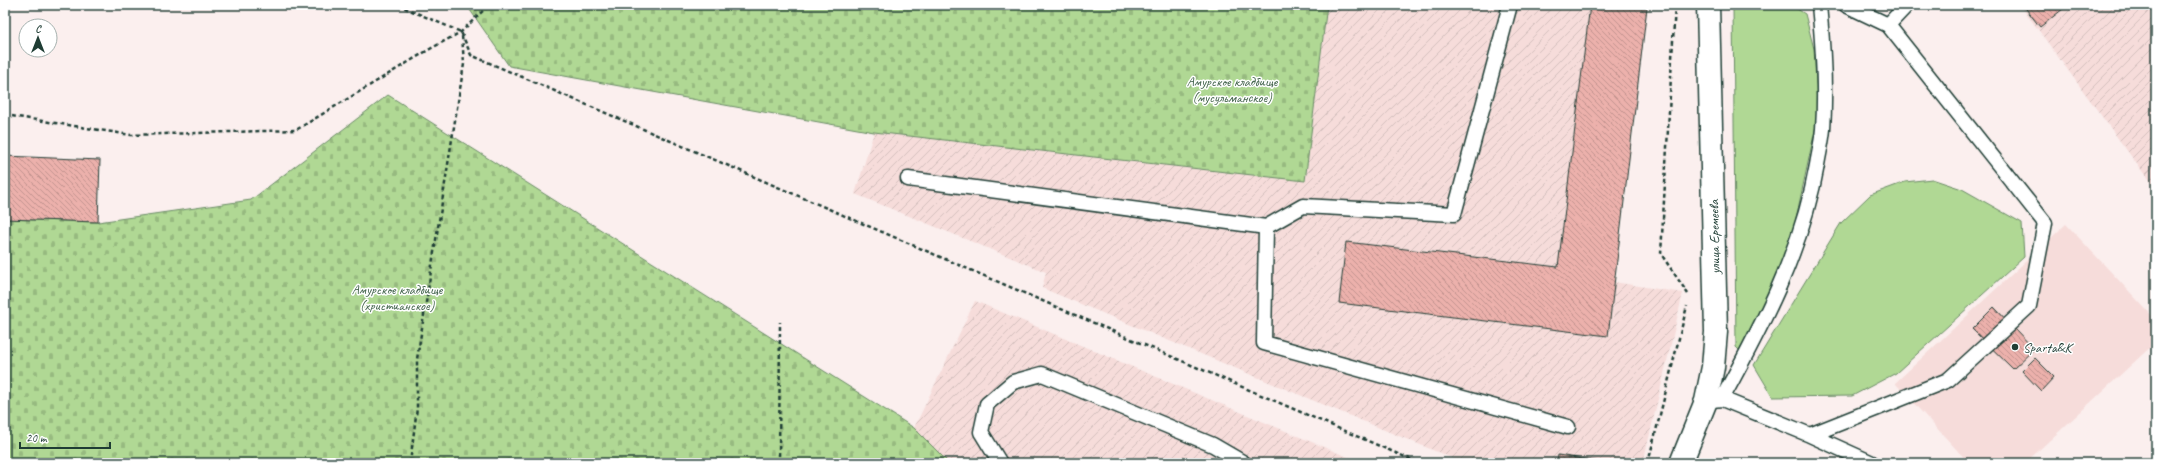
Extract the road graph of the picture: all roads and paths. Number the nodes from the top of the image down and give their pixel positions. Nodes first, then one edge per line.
1 (398, 5) edge
2 (489, 5) edge
3 (1510, 5) edge
4 (1676, 5) edge
5 (1708, 5) edge
6 (1819, 5) edge
7 (1846, 5) edge
8 (1906, 5) edge
9 (1888, 25) junction
10 (461, 32) junction
11 (5, 115) edge
12 (908, 179) dead end
13 (1266, 227) junction
14 (1690, 296) dead end
15 (1688, 304) dead end
16 (780, 322) dead end
17 (1714, 400) junction
18 (1568, 426) dead end
19 (1810, 435) junction
20 (410, 463) edge
21 (779, 463) edge
22 (1000, 463) edge
23 (1244, 463) edge
24 (1419, 463) edge
25 (1648, 463) edge
26 (1681, 463) edge
27 (1872, 463) edge

1 - 10 path
2 - 10 path
3 - 13 lane
4 - 14 path
5 - 17 street, улица Еремеева
6 - 17 lane
7 - 9 lane
8 - 9 lane
9 - 19 lane
10 - 11 path
10 - 20 path
10 - 24 path
12 - 13 lane
13 - 18 lane
15 - 25 path
16 - 21 path
17 - 19 lane
17 - 26 street, улица Еремеева
19 - 27 lane
22 - 23 lane

